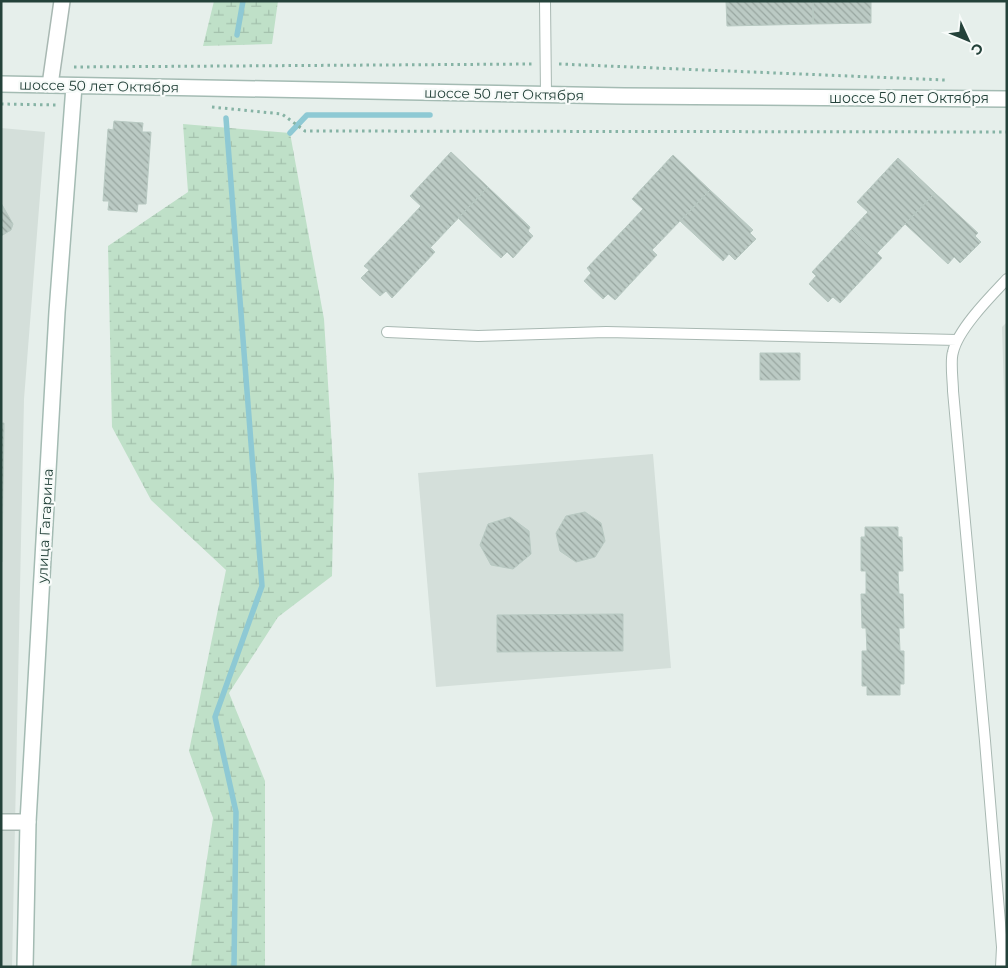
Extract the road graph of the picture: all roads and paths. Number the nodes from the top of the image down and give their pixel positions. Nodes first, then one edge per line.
1 (62, 1) edge
2 (545, 1) edge
3 (546, 64) junction
4 (53, 67) junction
5 (954, 80) dead end
6 (1, 84) edge
7 (50, 86) junction
8 (74, 86) junction
9 (546, 95) junction
10 (1007, 99) edge
11 (282, 114) dead end
12 (1007, 132) edge
13 (1007, 280) edge
14 (386, 332) dead end
15 (957, 340) junction
16 (1, 822) edge
17 (28, 822) junction
18 (25, 967) edge
19 (1001, 967) edge

1 - 4 street
2 - 3 lane
3 - 4 path
3 - 5 path
3 - 9 lane
4 - 7 street
6 - 7 street, шоссе 50 лет Октября
7 - 8 street, шоссе 50 лет Октября
8 - 9 street, шоссе 50 лет Октября
8 - 17 street, улица Гагарина
9 - 10 street, шоссе 50 лет Октября
11 - 12 path
13 - 15 lane
14 - 15 lane
15 - 19 lane
16 - 17 street
17 - 18 street, улица Гагарина

